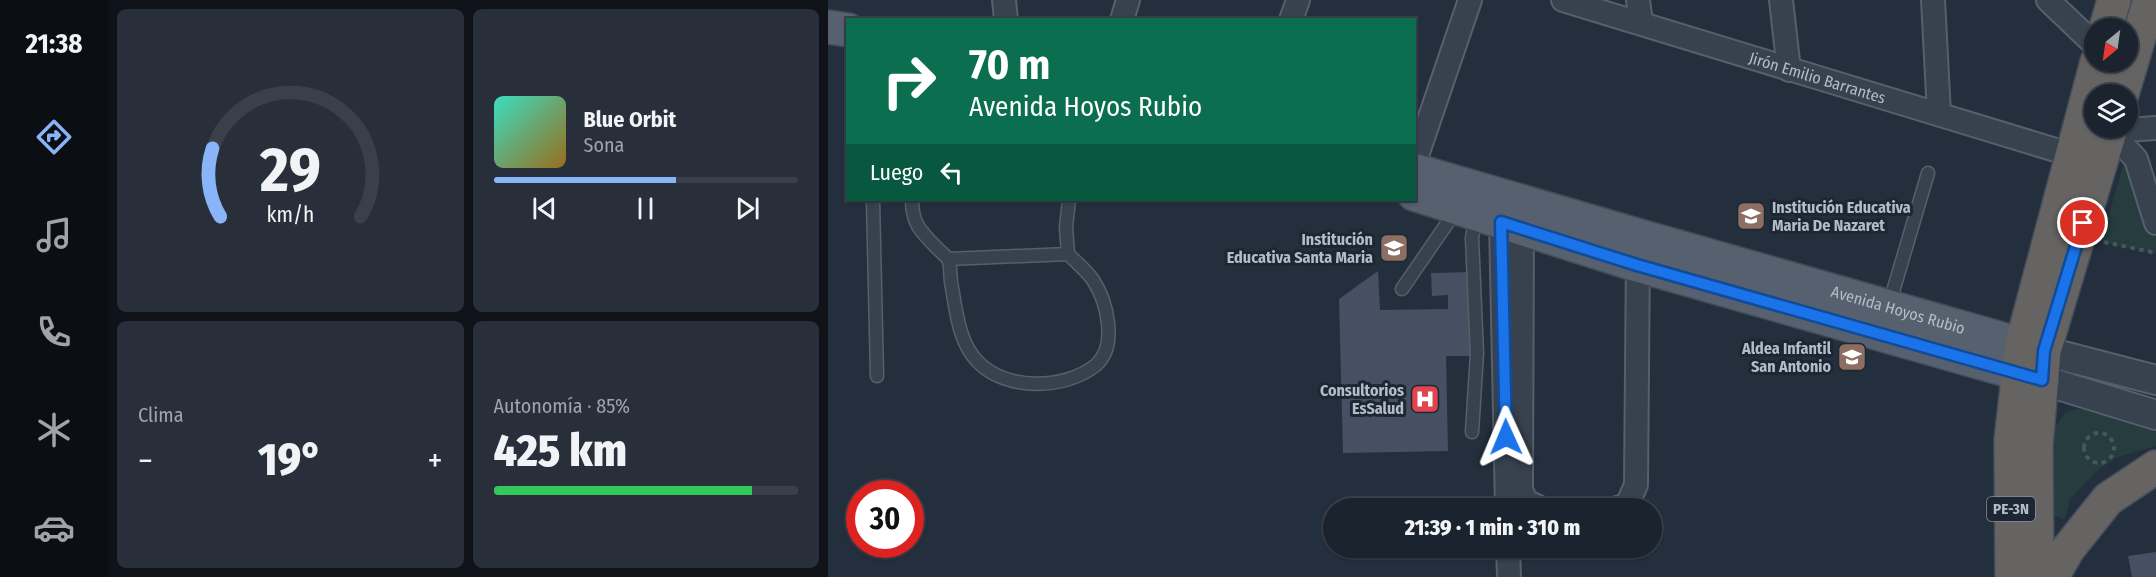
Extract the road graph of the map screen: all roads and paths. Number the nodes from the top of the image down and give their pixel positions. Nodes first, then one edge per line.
1 (1004, 0) edge
2 (1128, 0) edge
3 (1298, 0) edge
4 (1470, 0) edge
5 (1563, 0) edge
6 (1638, 0) edge
7 (1781, 0) edge
8 (1933, 0) edge
9 (2048, 0) edge
10 (2114, 0) edge
11 (2150, 0) edge
12 (1006, 18) edge
13 (1123, 18) edge
14 (1292, 18) edge
15 (2109, 18) edge
16 (1641, 23) junction
17 (828, 27) edge
18 (846, 30) edge
19 (2084, 34) edge
20 (828, 49) edge
21 (846, 51) edge
22 (1789, 70) junction
23 (2094, 72) edge
24 (2124, 84) edge
25 (1939, 114) junction
26 (2138, 128) edge
27 (2156, 128) edge
28 (2108, 138) edge
29 (2118, 138) edge
30 (2072, 155) junction
31 (1416, 158) edge
32 (1416, 171) edge
33 (1928, 173) dead end
34 (1416, 194) edge
35 (873, 201) edge
36 (912, 201) edge
37 (1069, 201) edge
38 (1484, 211) junction
39 (2156, 224) edge
40 (1639, 251) junction
41 (1068, 254) junction
42 (948, 259) junction
43 (1402, 289) dead end
44 (1888, 306) junction
45 (2032, 362) junction
46 (877, 376) dead end
47 (2156, 380) edge
48 (2156, 415) edge
49 (1472, 432) dead end
50 (2102, 433) joint
51 (2156, 467) edge
52 (1507, 498) edge
53 (1525, 498) edge
54 (1630, 498) edge
55 (1508, 558) edge
56 (1509, 577) edge
57 (2012, 577) edge
58 (2037, 577) edge
59 (2052, 577) edge

1 - 12 street
2 - 13 street
3 - 14 street
4 - 31 street
5 - 16 street, Jirón Emilio Barrantes
6 - 16 street
7 - 22 street
8 - 25 street
9 - 19 street
10 - 15 highway
11 - 24 highway
16 - 22 street, Jirón Emilio Barrantes
17 - 18 main road
20 - 21 main road
22 - 25 street, Jirón Emilio Barrantes
23 - 30 highway, PE-3N
25 - 30 street, Jirón Emilio Barrantes
26 - 27 street
28 - 45 highway, PE-3N
29 - 39 street
30 - 45 highway, PE-3N
32 - 38 main road, Avenida Hoyos Rubio
33 - 44 lane
34 - 38 main road, Avenida Hoyos Rubio
35 - 46 lane
36 - 42 lane
37 - 41 lane
38 - 40 main road, Avenida Hoyos Rubio
38 - 40 main road, Avenida Hoyos Rubio
38 - 43 lane
38 - 49 lane
38 - 52 street
38 - 53 street
40 - 44 main road, Avenida Hoyos Rubio
40 - 45 main road, Avenida Hoyos Rubio
40 - 54 street
41 - 42 lane
41 - 42 lane
44 - 45 main road, Avenida Hoyos Rubio
45 - 47 street, Avenida Hoyos Rubio
45 - 48 street, Avenida Hoyos Rubio
45 - 57 highway, PE-3N
45 - 58 highway, PE-3N
50 - 50 path
51 - 59 highway
55 - 56 street

